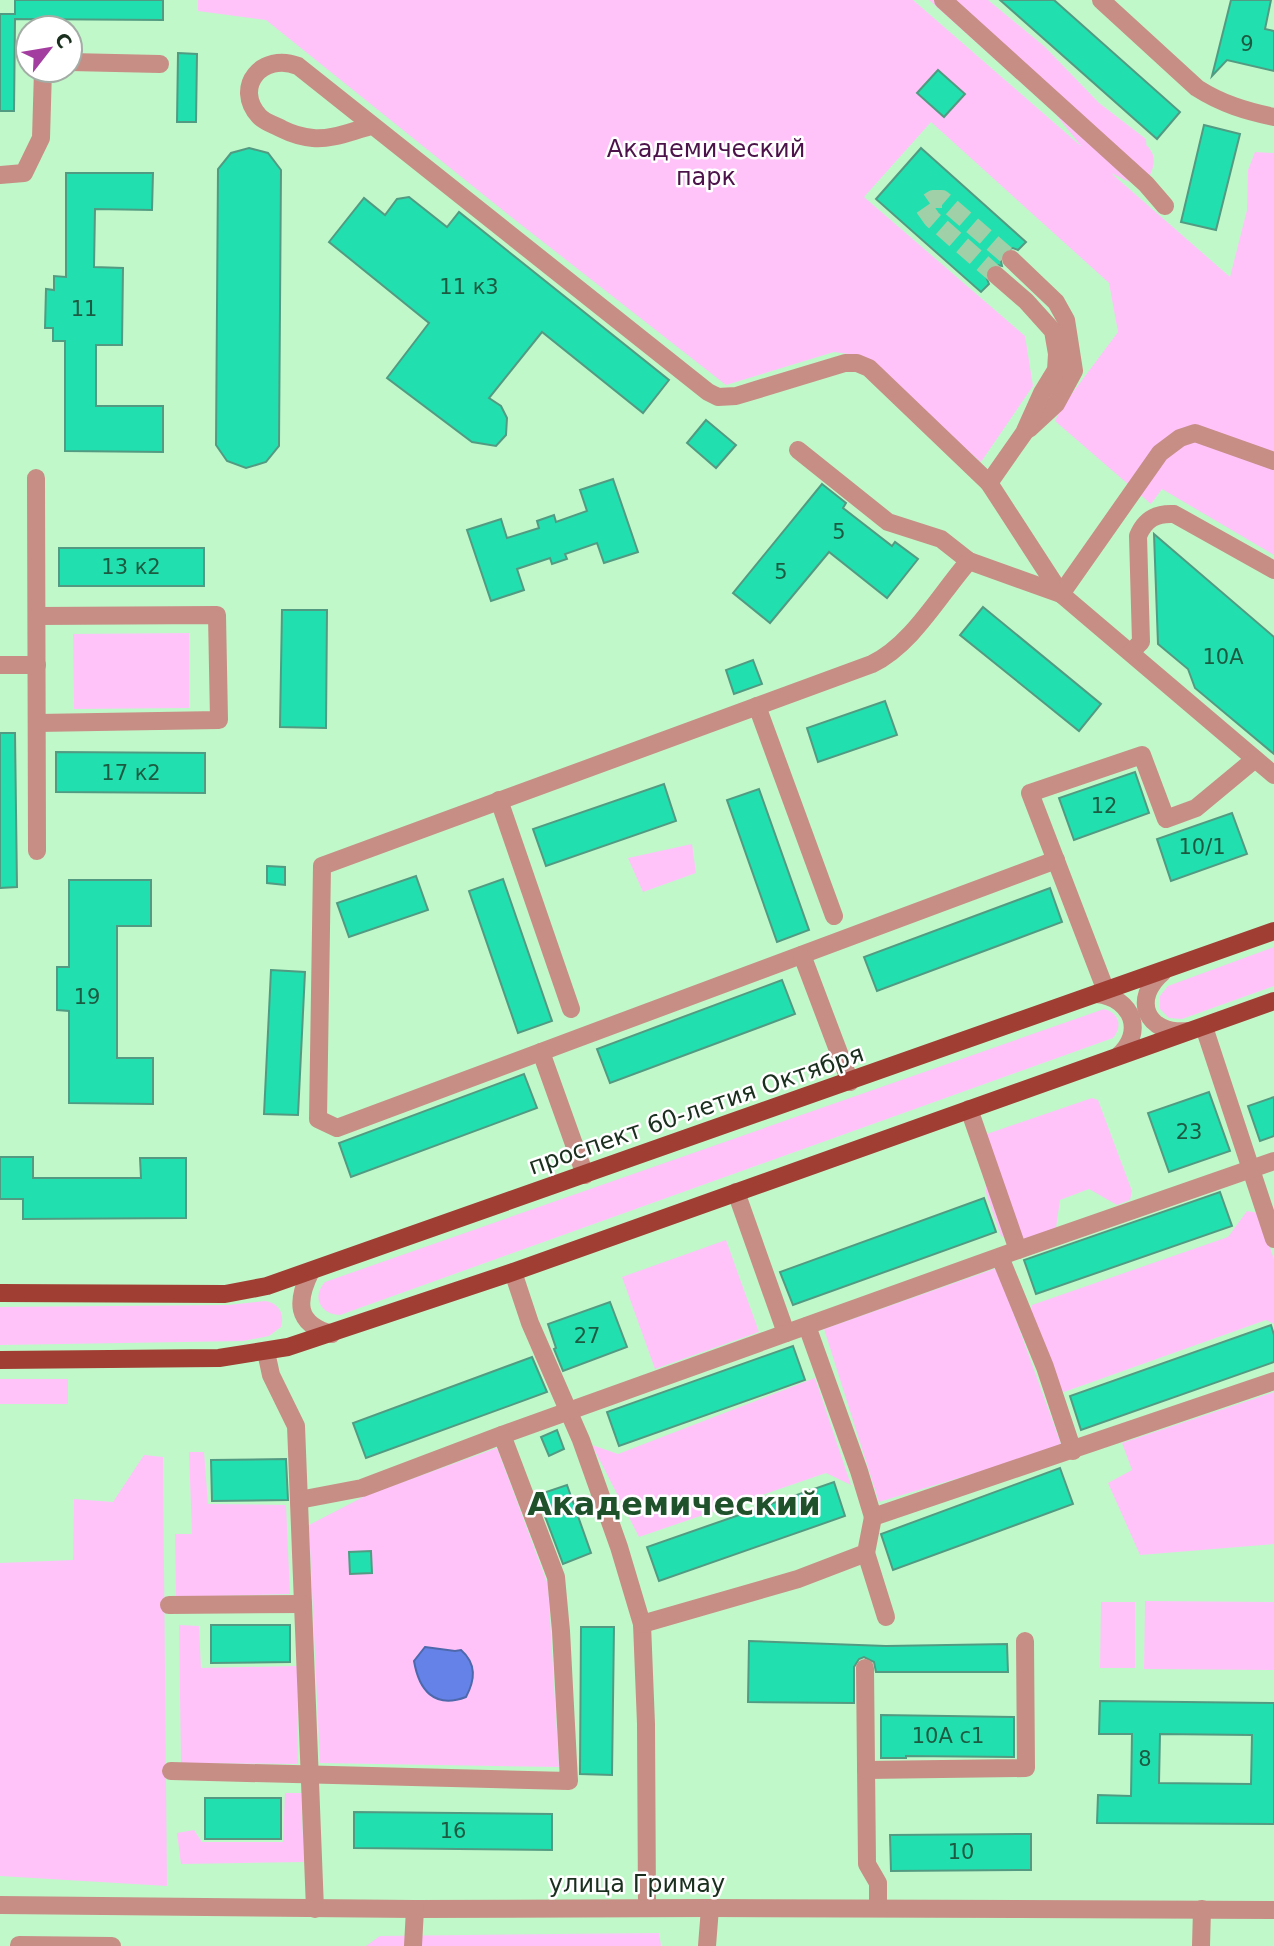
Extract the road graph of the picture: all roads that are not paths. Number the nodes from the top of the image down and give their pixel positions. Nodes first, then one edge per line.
1 (943, 0) edge
2 (1101, 0) edge
3 (84, 62) edge
4 (160, 64) dead end
5 (43, 84) edge
6 (1274, 117) edge
7 (372, 125) junction
8 (0, 175) edge
9 (1165, 206) dead end
10 (1011, 259) tunnel mouth
11 (996, 275) tunnel mouth
12 (1024, 433) junction
13 (798, 450) dead end
14 (1274, 461) edge
15 (36, 478) dead end
16 (989, 483) junction
17 (969, 561) junction
18 (1274, 570) edge
19 (1062, 594) junction
20 (37, 616) junction
21 (1136, 647) junction
22 (0, 665) edge
23 (37, 665) junction
24 (757, 706) junction
25 (37, 723) junction
26 (1255, 759) junction
27 (1274, 775) edge
28 (499, 800) junction
29 (37, 851) dead end
30 (1056, 860) junction
31 (834, 916) dead end
32 (1274, 931) edge
33 (802, 954) junction
34 (1163, 972) junction
35 (1102, 993) junction
36 (1274, 1001) edge
37 (571, 1009) dead end
38 (1196, 1029) junction
39 (541, 1052) junction
40 (1118, 1056) junction
41 (850, 1082) junction
42 (969, 1109) junction
43 (1274, 1161) edge
44 (1251, 1170) junction
45 (586, 1175) junction
46 (736, 1192) junction
47 (1274, 1239) edge
48 (1018, 1250) junction
49 (1000, 1257) junction
50 (311, 1271) junction
51 (513, 1272) junction
52 (0, 1293) edge
53 (807, 1325) junction
54 (786, 1333) junction
55 (332, 1334) junction
56 (266, 1352) junction
57 (0, 1360) edge
58 (1274, 1381) edge
59 (570, 1410) junction
60 (502, 1436) junction
61 (1073, 1451) junction
62 (299, 1500) junction
63 (873, 1517) junction
64 (866, 1553) junction
65 (303, 1604) junction
66 (169, 1605) dead end
67 (886, 1617) dead end
68 (642, 1624) junction
69 (1024, 1641) dead end
70 (865, 1668) dead end
71 (866, 1770) junction
72 (171, 1771) dead end
73 (310, 1774) junction
74 (0, 1905) edge
75 (647, 1908) junction
76 (710, 1908) junction
77 (878, 1908) junction
78 (315, 1909) junction
79 (415, 1909) junction
80 (1202, 1909) junction
81 (1274, 1910) edge
82 (19, 1945) edge
83 (112, 1946) edge
84 (414, 1946) edge
85 (707, 1946) edge
86 (1202, 1946) edge

1 - 9 street
2 - 6 street
3 - 4 street
5 - 8 street
7 - 7 street
7 - 16 street
10 - 12 street
11 - 12 street
12 - 16 street
13 - 17 street
14 - 19 street
15 - 20 street
16 - 19 street
17 - 19 street
17 - 24 street
18 - 21 street
19 - 21 street
20 - 23 street
20 - 25 street
21 - 26 street
22 - 23 street
23 - 25 street
24 - 28 street
24 - 31 street
25 - 29 street
26 - 27 street
26 - 30 street
28 - 37 street
28 - 39 street
30 - 33 street
30 - 35 street
32 - 34 main road, проспект 60-летия Октября
33 - 39 street
33 - 41 street
34 - 35 main road, проспект 60-летия Октября
34 - 38 street
35 - 40 street
35 - 41 main road, проспект 60-летия Октября
36 - 38 main road
38 - 40 main road
38 - 44 street
39 - 45 street
40 - 42 main road
41 - 45 main road, проспект 60-летия Октября
42 - 46 main road
42 - 48 street
43 - 44 street
44 - 47 street
44 - 48 street
45 - 50 main road, проспект 60-летия Октября
46 - 51 main road
46 - 54 street
48 - 49 street
49 - 53 street
49 - 61 street
50 - 52 main road, проспект 60-летия Октября
50 - 55 street
51 - 55 main road
51 - 59 street
53 - 54 street
53 - 63 street
54 - 59 street
55 - 56 main road
56 - 57 main road
56 - 62 street
58 - 61 street
59 - 60 street
59 - 68 street
60 - 62 street
60 - 73 street
61 - 63 street
62 - 65 street
63 - 64 street
64 - 67 street
64 - 68 street
65 - 66 street
65 - 73 street
68 - 75 street
69 - 71 street
70 - 71 street
71 - 77 street
72 - 73 street
73 - 78 street
74 - 78 street, улица Гримау
75 - 76 street, улица Гримау
75 - 79 street, улица Гримау
76 - 77 street, улица Гримау
76 - 85 street
77 - 80 street, улица Гримау
78 - 79 street, улица Гримау
79 - 84 street
80 - 81 street, улица Гримау
80 - 86 street
82 - 83 street

